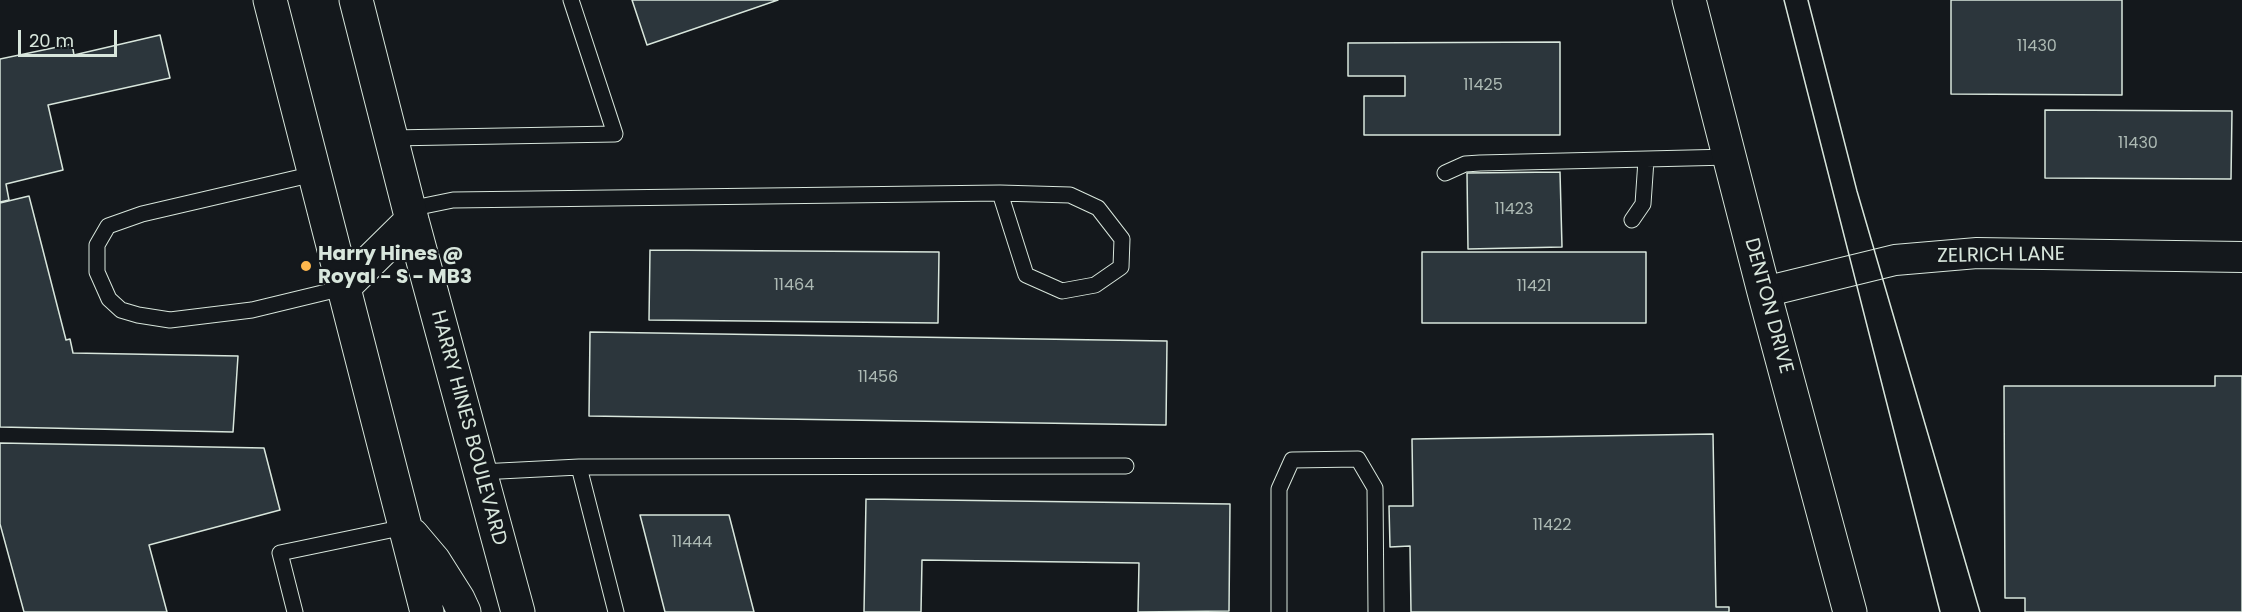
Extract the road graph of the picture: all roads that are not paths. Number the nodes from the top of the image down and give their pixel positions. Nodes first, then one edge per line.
1 (270, 0) edge
2 (356, 0) edge
3 (571, 0) edge
4 (1689, 0) edge
5 (391, 138) junction
6 (1730, 157) junction
7 (1646, 160) junction
8 (1445, 173) dead end
9 (315, 174) junction
10 (1000, 193) junction
11 (410, 214) junction
12 (1632, 220) dead end
13 (2242, 257) edge
14 (343, 288) junction
15 (1764, 292) junction
16 (1126, 466) dead end
17 (579, 467) junction
18 (480, 472) junction
19 (405, 527) junction
20 (295, 612) edge
21 (427, 612) edge
22 (464, 612) edge
23 (518, 612) edge
24 (616, 612) edge
25 (1279, 612) edge
26 (1376, 612) edge
27 (1850, 612) edge

1 - 9 main road
2 - 5 main road, HARRY HINES BOULEVARD
3 - 5 lane
4 - 6 main road, DENTON DRIVE
5 - 11 main road, HARRY HINES BOULEVARD
6 - 7 lane
6 - 15 main road, DENTON DRIVE
7 - 8 lane
7 - 12 lane
9 - 14 main road
9 - 14 lane
10 - 10 lane
10 - 11 lane
11 - 14 main road
11 - 18 main road, HARRY HINES BOULEVARD
13 - 15 street, ZELRICH LANE
14 - 19 main road
15 - 27 main road, DENTON DRIVE
16 - 17 lane
17 - 18 lane
17 - 24 lane
18 - 23 main road, HARRY HINES BOULEVARD
19 - 20 lane
19 - 21 main road
19 - 22 main road
25 - 26 lane

